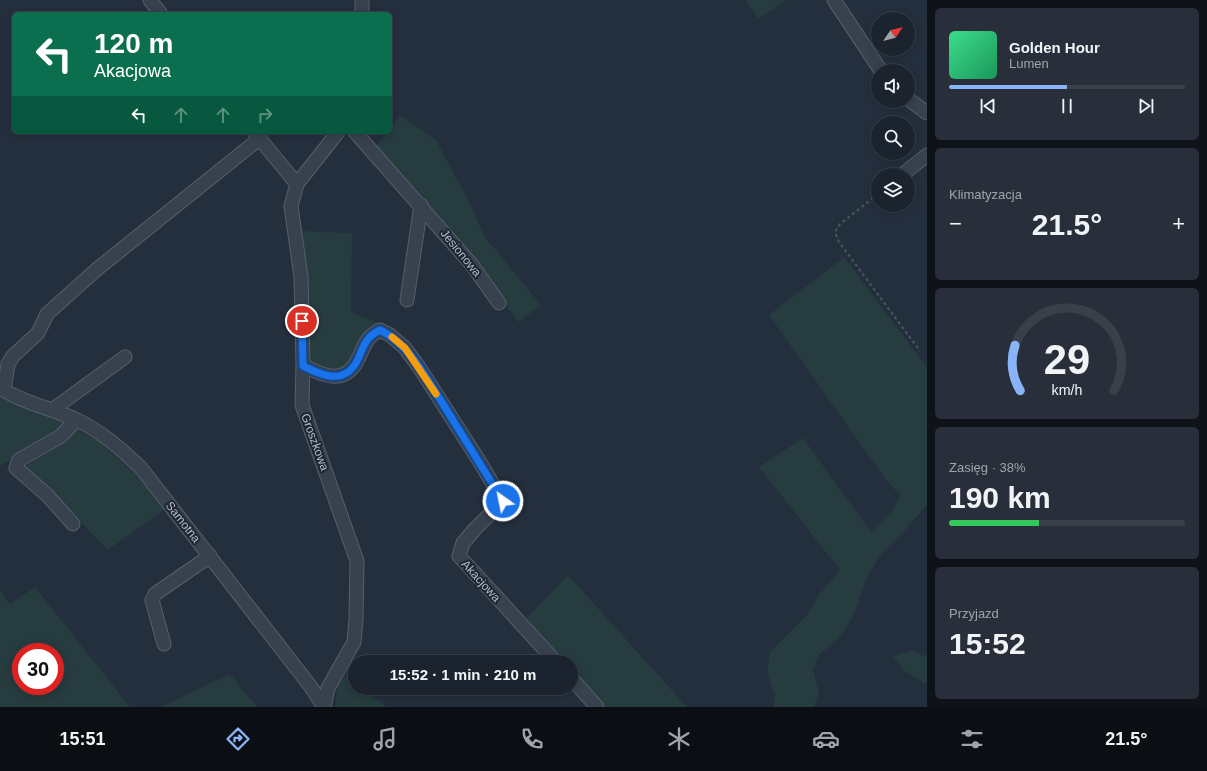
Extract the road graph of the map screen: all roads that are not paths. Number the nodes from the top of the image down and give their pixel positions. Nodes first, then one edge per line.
1 (150, 0) edge
2 (362, 0) edge
3 (834, 0) edge
4 (159, 12) edge
5 (362, 12) edge
6 (876, 64) edge
7 (336, 134) edge
8 (357, 134) edge
9 (256, 136) edge
10 (927, 155) edge
11 (911, 168) edge
12 (297, 184) junction
13 (421, 205) junction
14 (407, 300) dead end
15 (499, 303) dead end
16 (125, 357) dead end
17 (303, 366) junction
18 (2, 389) edge
19 (52, 410) junction
20 (76, 420) junction
21 (73, 524) dead end
22 (210, 556) junction
23 (164, 644) dead end
24 (550, 655) edge
25 (578, 686) edge
26 (324, 707) edge
27 (597, 707) edge

1 - 4 street
2 - 5 street
3 - 6 street
7 - 12 street, Groszkowa
8 - 13 street, Jesionowa
9 - 12 street
9 - 18 street
10 - 11 street
12 - 17 street, Groszkowa
13 - 14 street
13 - 15 street, Jesionowa
16 - 19 street
17 - 24 street, Akacjowa
17 - 26 street, Groszkowa
18 - 19 street, Samotna
19 - 20 street, Samotna
20 - 21 street
20 - 22 street, Samotna
22 - 23 street
22 - 26 street, Samotna
25 - 27 street

